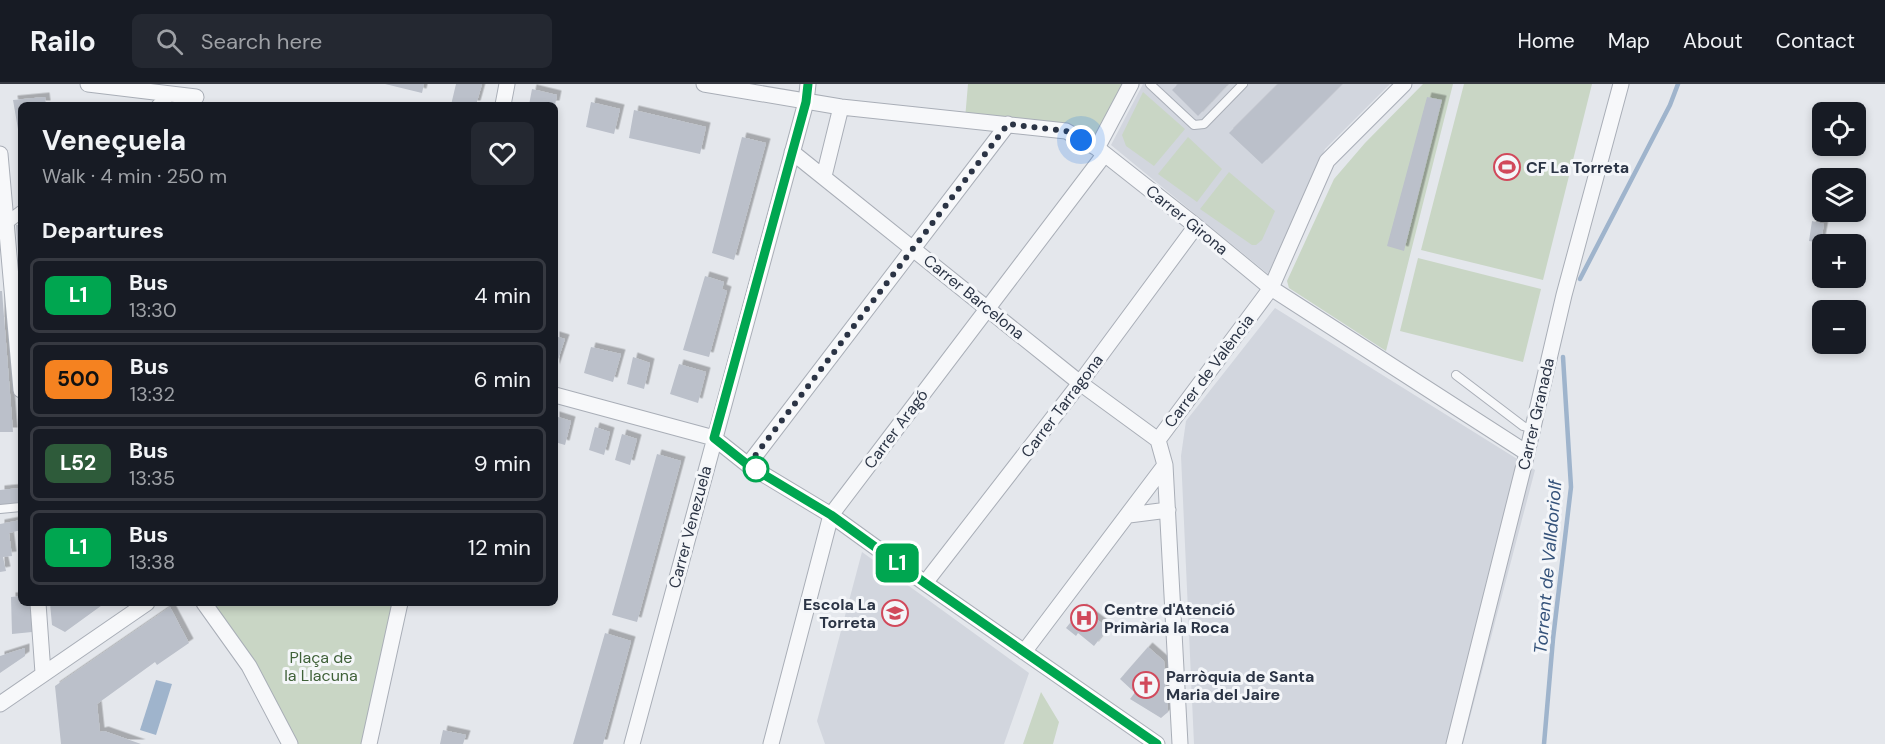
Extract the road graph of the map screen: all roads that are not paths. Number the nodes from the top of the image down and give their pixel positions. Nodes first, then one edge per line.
1 (88, 84) edge
2 (507, 84) edge
3 (704, 84) edge
4 (808, 84) edge
5 (1131, 84) edge
6 (1150, 84) edge
7 (1243, 84) edge
8 (1404, 84) edge
9 (1621, 84) edge
10 (172, 93) junction
11 (196, 95) edge
12 (162, 102) edge
13 (504, 102) edge
14 (806, 102) junction
15 (842, 107) junction
16 (1008, 124) junction
17 (1101, 151) junction
18 (792, 152) junction
19 (0, 154) edge
20 (824, 176) junction
21 (18, 214) edge
22 (4, 225) edge
23 (1196, 226) junction
24 (914, 248) junction
25 (1271, 288) junction
26 (987, 308) junction
27 (18, 361) edge
28 (1456, 375) dead end
29 (1080, 383) junction
30 (558, 396) edge
31 (1533, 429) junction
32 (714, 438) junction
33 (1158, 440) junction
34 (1527, 453) junction
35 (748, 465) junction
36 (1166, 465) junction
37 (18, 507) edge
38 (0, 509) edge
39 (1168, 510) junction
40 (831, 515) junction
41 (1129, 515) junction
42 (925, 583) junction
43 (38, 606) edge
44 (143, 606) edge
45 (206, 606) edge
46 (399, 606) edge
47 (1024, 652) junction
48 (43, 673) junction
49 (0, 704) edge
50 (290, 744) edge
51 (369, 744) edge
52 (632, 744) edge
53 (771, 744) edge
54 (1157, 744) edge
55 (1180, 744) edge
56 (1454, 744) edge

1 - 10 street
2 - 13 street
3 - 14 street, Carrer Girona
4 - 14 street, Carrer Venezuela
5 - 17 street, Carrer Aragó
6 - 7 lane
8 - 25 street, Carrer de València
9 - 31 street, Carrer Granada
10 - 11 street
10 - 12 street
14 - 15 street, Carrer Girona
14 - 18 street, Carrer Venezuela
15 - 16 street, Carrer Girona
15 - 20 street
16 - 17 street, Carrer Girona
16 - 24 street
17 - 23 street, Carrer Girona
17 - 26 street, Carrer Aragó
18 - 20 street, Carrer Barcelona
18 - 32 street, Carrer Venezuela
19 - 22 street
20 - 24 street, Carrer Barcelona
21 - 22 street
22 - 27 street
23 - 25 street, Carrer Girona
23 - 29 street, Carrer Tarragona
24 - 26 street, Carrer Barcelona
24 - 35 street
25 - 33 street, Carrer de València
25 - 34 street, Carrer Girona
26 - 29 street, Carrer Barcelona
26 - 40 street, Carrer Aragó
28 - 31 lane
29 - 33 street, Carrer Barcelona
29 - 42 street, Carrer Tarragona
30 - 32 street
31 - 34 street, Carrer Granada
32 - 35 street
32 - 52 street, Carrer Venezuela
33 - 36 street, Carrer de València
34 - 56 street, Carrer Granada
35 - 40 street
36 - 39 street, Carrer de València
36 - 41 street
37 - 38 lane
39 - 41 street
39 - 55 street, Carrer de València
40 - 42 street
40 - 53 street, Carrer Aragó
41 - 47 street
42 - 47 street
43 - 48 street
44 - 48 street
45 - 50 street
46 - 51 street
47 - 54 street
48 - 49 street

